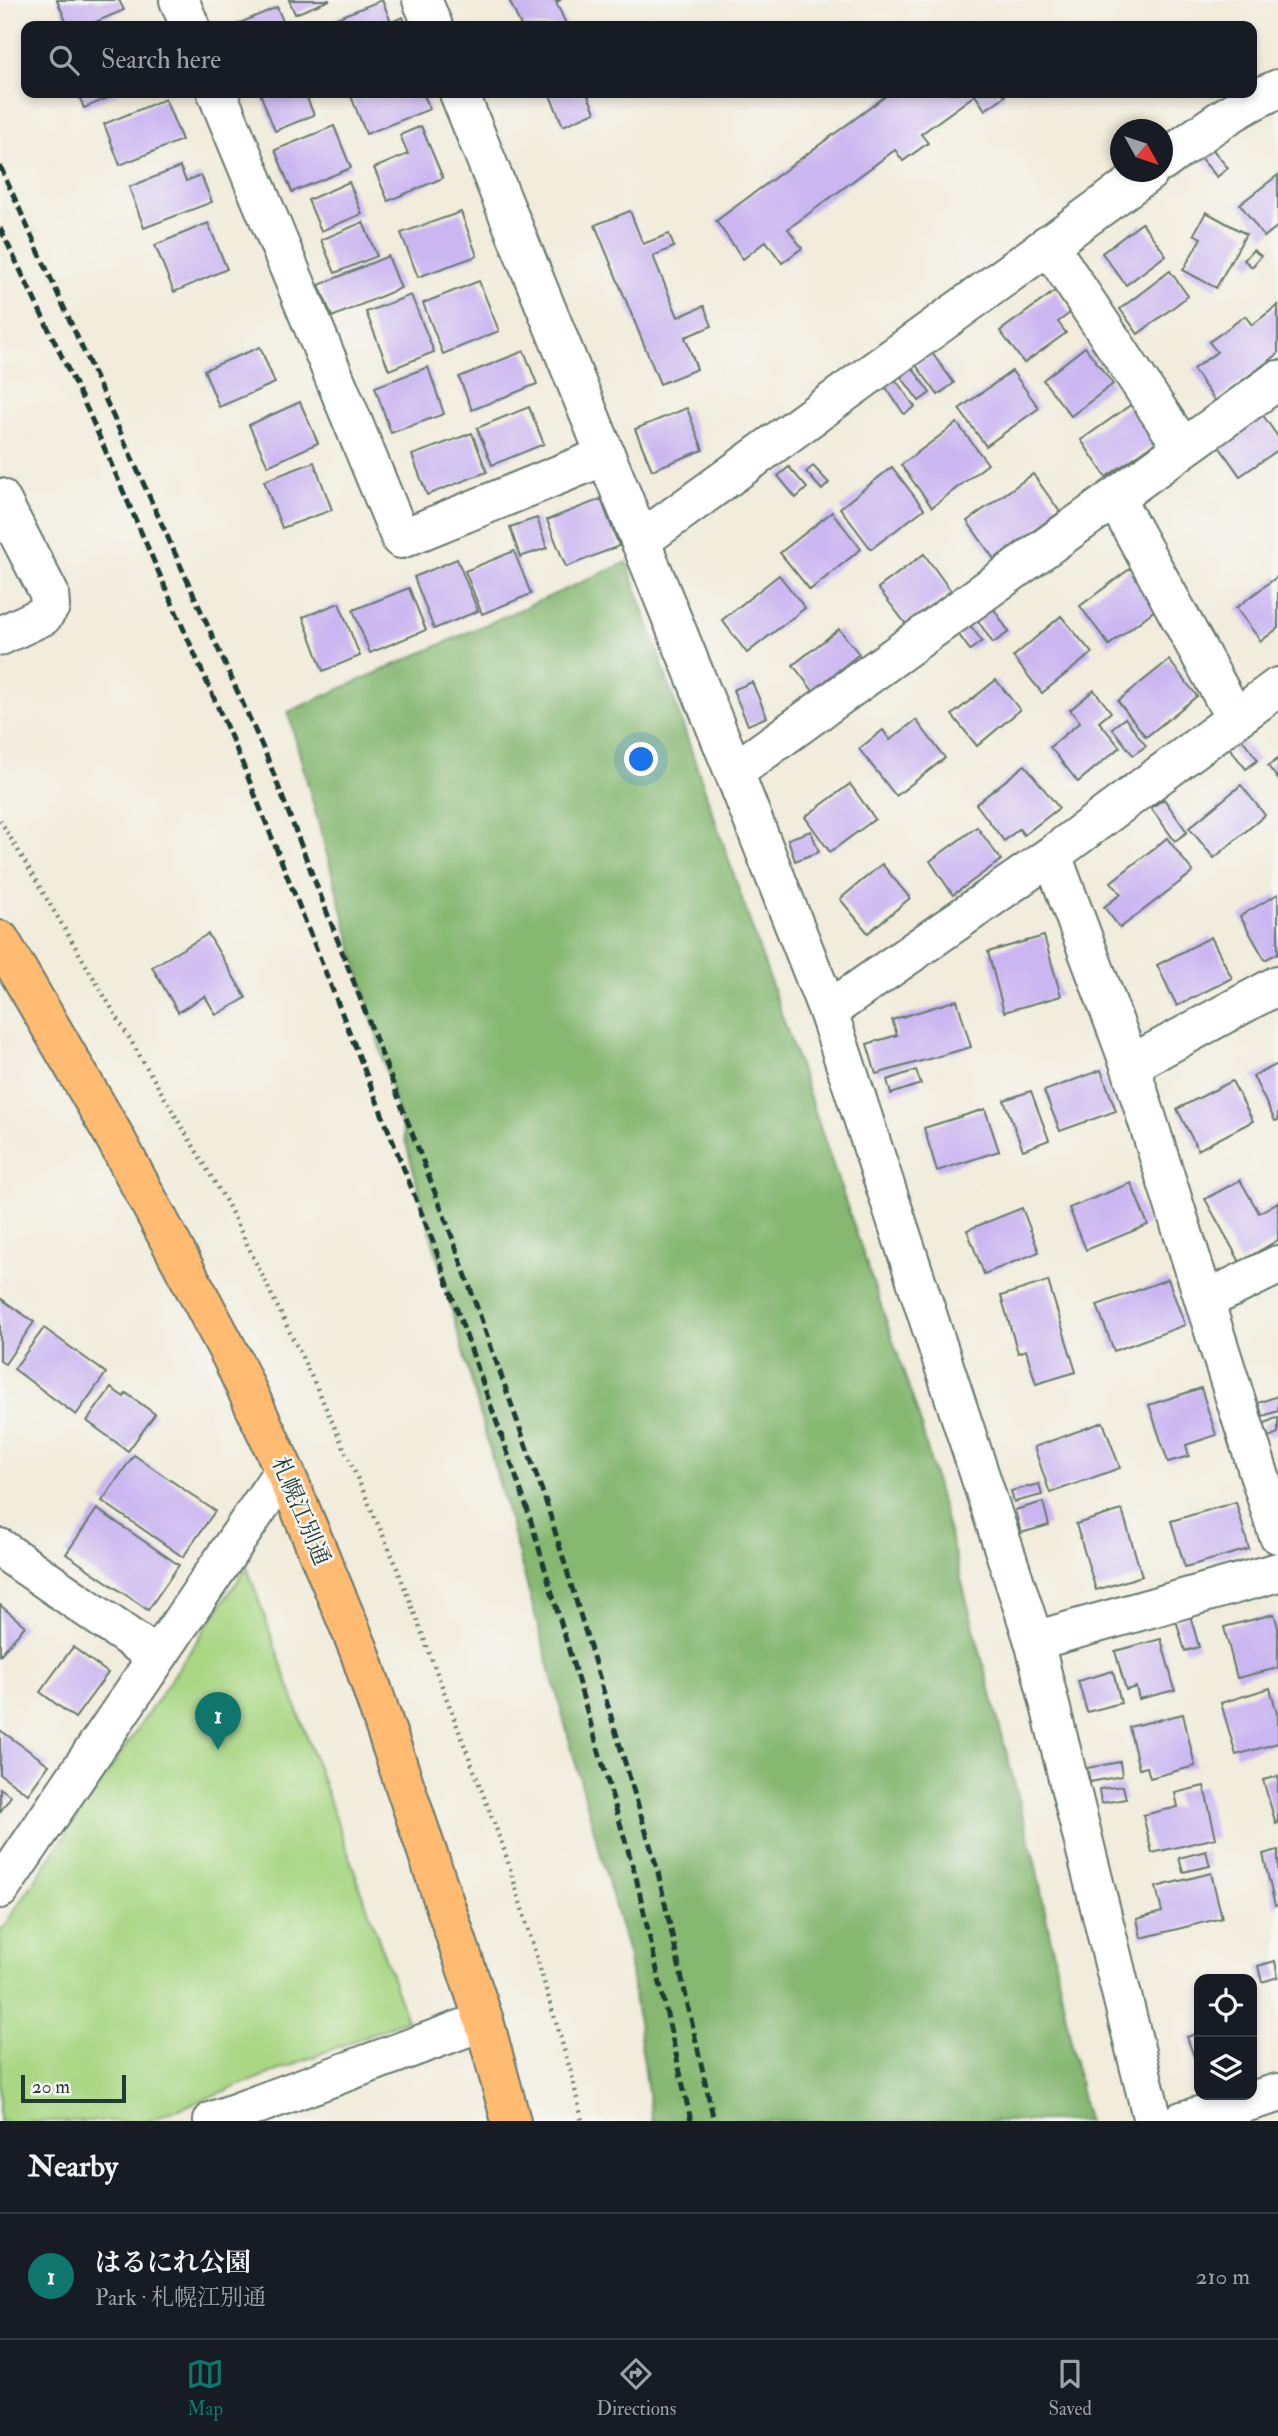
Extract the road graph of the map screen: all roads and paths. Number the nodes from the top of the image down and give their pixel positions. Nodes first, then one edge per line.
1 (179, 0) edge
2 (422, 0) edge
3 (188, 21) edge
4 (431, 21) edge
5 (1278, 89) edge
6 (219, 98) edge
7 (461, 98) edge
8 (1173, 155) edge
9 (1135, 182) edge
10 (1048, 244) junction
11 (1278, 380) edge
12 (1183, 447) junction
13 (605, 456) junction
14 (0, 498) edge
15 (1115, 498) junction
16 (640, 541) junction
17 (0, 636) edge
18 (1278, 687) edge
19 (1235, 718) junction
20 (734, 772) junction
21 (0, 820) edge
22 (1052, 855) junction
23 (4, 956) edge
24 (1278, 985) edge
25 (828, 1011) junction
26 (1130, 1065) junction
27 (1278, 1265) edge
28 (1206, 1300) junction
29 (284, 1470) junction
30 (1278, 1534) edge
31 (0, 1548) edge
32 (1278, 1572) edge
33 (1034, 1641) junction
34 (156, 1656) junction
35 (0, 1889) edge
36 (484, 2021) junction
37 (1278, 2093) edge
38 (217, 2120) edge
39 (511, 2121) edge
40 (582, 2121) edge
41 (1153, 2121) edge
42 (1182, 2121) edge

1 - 3 street
2 - 4 street
5 - 8 street
6 - 13 street
7 - 13 street
9 - 10 street
10 - 12 street
10 - 16 street
11 - 12 street
12 - 15 street
13 - 16 street
14 - 17 street
15 - 19 street
15 - 20 street
16 - 20 street
18 - 19 street
19 - 22 street
20 - 25 street
21 - 40 path
22 - 25 street
22 - 26 street
23 - 29 highway, 札幌江別通
24 - 26 street
25 - 33 street
26 - 28 street
27 - 28 street
28 - 30 street
29 - 34 street
29 - 36 highway, 札幌江別通
31 - 34 street
32 - 33 street
33 - 41 street
34 - 35 street
36 - 38 street
36 - 39 highway, 札幌江別通
37 - 42 street

